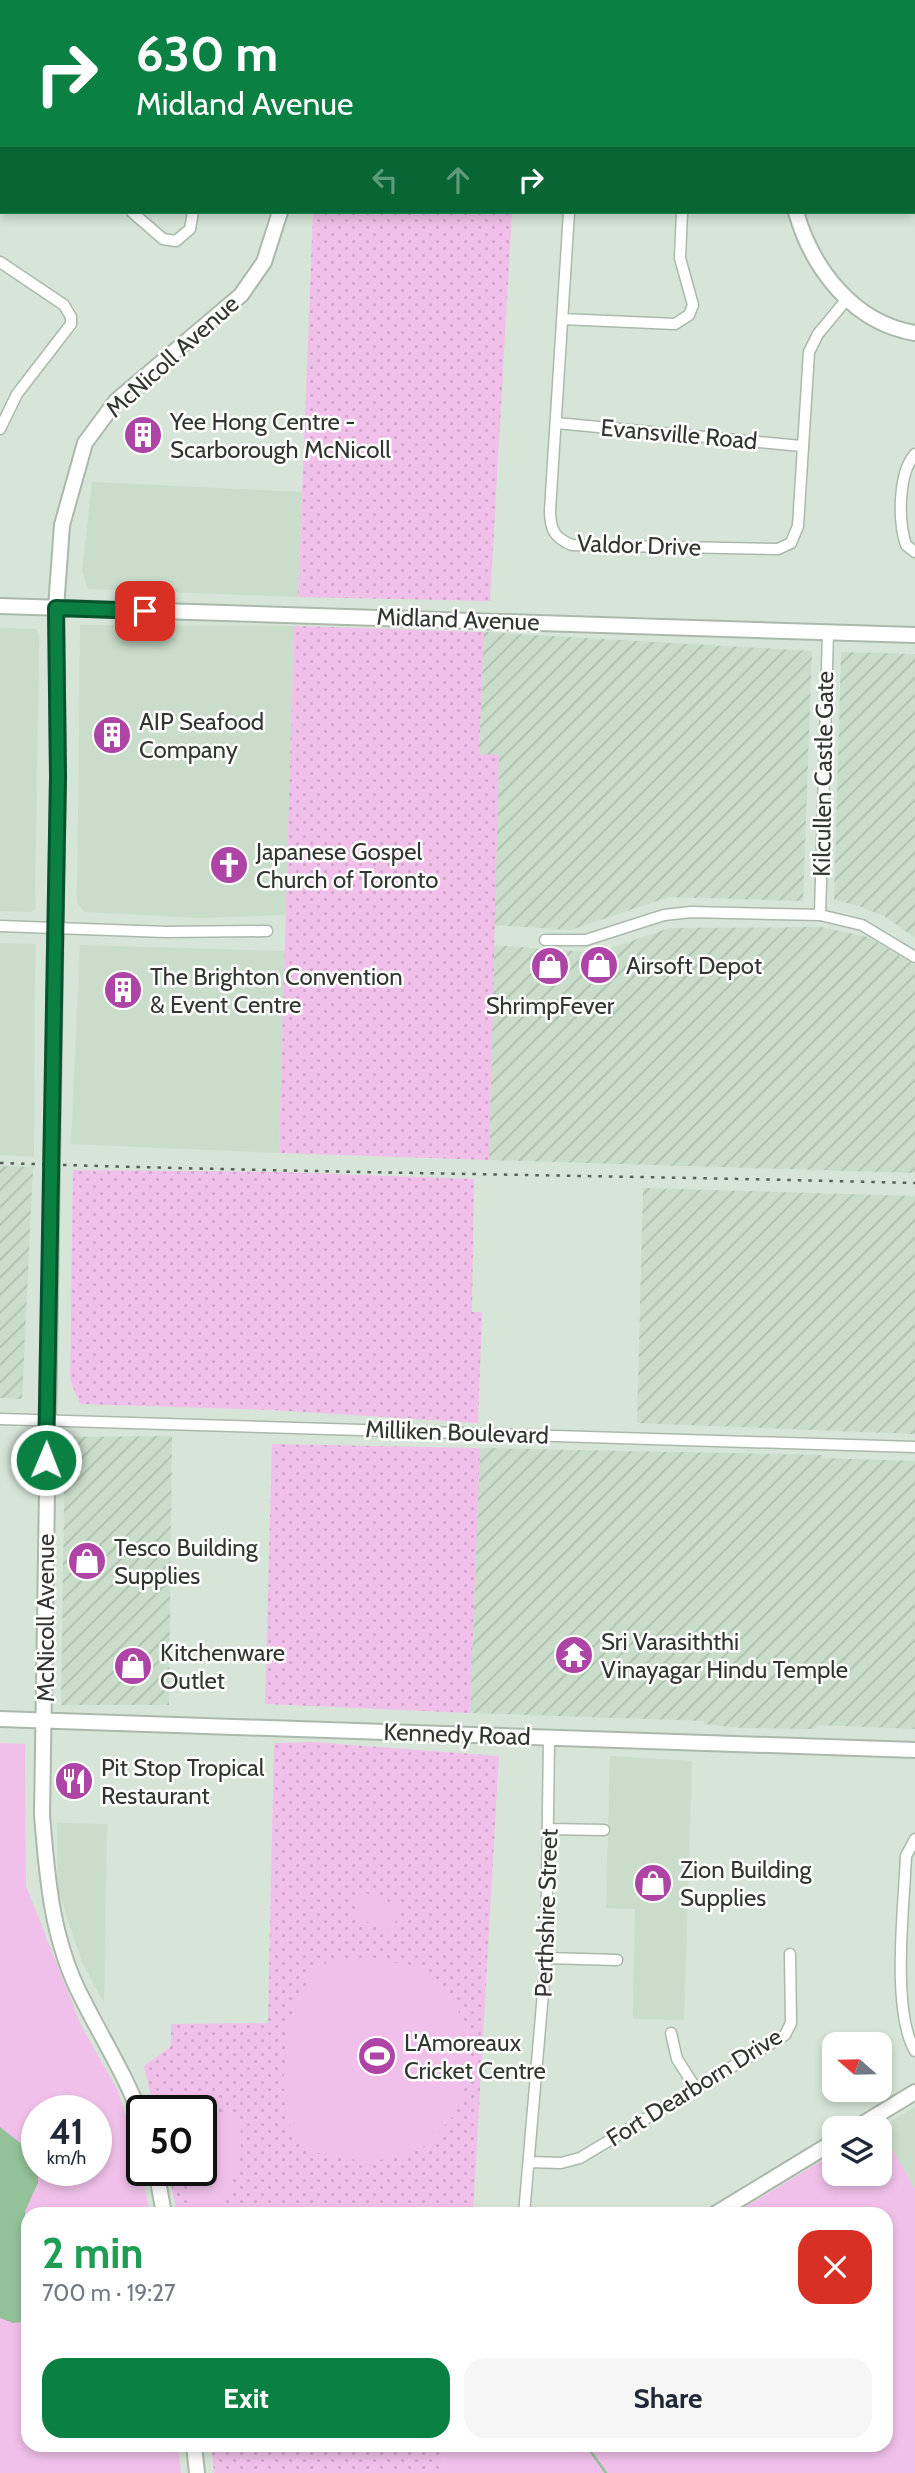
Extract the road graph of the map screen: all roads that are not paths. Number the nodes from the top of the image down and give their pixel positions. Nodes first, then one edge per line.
1 (134, 214) edge
2 (193, 214) edge
3 (278, 214) edge
4 (569, 214) edge
5 (682, 214) edge
6 (797, 214) edge
7 (0, 262) edge
8 (847, 299) junction
9 (562, 319) junction
10 (915, 333) edge
11 (556, 424) junction
12 (0, 429) edge
13 (802, 446) junction
14 (915, 454) edge
15 (915, 552) edge
16 (0, 606) edge
17 (56, 608) junction
18 (828, 632) junction
19 (915, 635) edge
20 (820, 915) junction
21 (0, 926) edge
22 (55, 928) junction
23 (267, 931) dead end
24 (545, 940) dead end
25 (915, 957) edge
26 (0, 1419) edge
27 (47, 1420) junction
28 (915, 1447) edge
29 (0, 1718) edge
30 (44, 1720) junction
31 (549, 1738) junction
32 (915, 1750) edge
33 (549, 1829) junction
34 (604, 1830) dead end
35 (915, 1839) edge
36 (790, 1954) dead end
37 (546, 1958) junction
38 (617, 1960) dead end
39 (671, 2032) dead end
40 (915, 2052) edge
41 (695, 2087) junction
42 (915, 2092) edge
43 (131, 2095) edge
44 (876, 2116) edge
45 (822, 2149) edge
46 (529, 2162) junction
47 (159, 2186) edge
48 (163, 2207) edge
49 (525, 2207) edge
50 (727, 2207) edge
51 (195, 2452) edge
52 (197, 2473) edge

1 - 2 street
3 - 17 main road, McNicoll Avenue
4 - 9 street, Valdor Drive
5 - 9 street
6 - 8 main road
7 - 12 street
8 - 10 main road
8 - 13 street, Valdor Drive
9 - 11 street, Valdor Drive
11 - 13 street, Evansville Road
11 - 13 street, Valdor Drive
14 - 15 street
16 - 17 main road, Midland Avenue
17 - 18 main road, Midland Avenue
17 - 22 main road, McNicoll Avenue
18 - 19 main road, Midland Avenue
18 - 20 street, Kilcullen Castle Gate
20 - 24 street
20 - 25 street
21 - 22 street
22 - 23 street
22 - 27 main road, McNicoll Avenue
26 - 27 street, Milliken Boulevard
27 - 28 street, Milliken Boulevard
27 - 30 main road, McNicoll Avenue
29 - 30 main road, Kennedy Road
30 - 31 main road, Kennedy Road
30 - 43 main road, McNicoll Avenue
31 - 32 main road, Kennedy Road
31 - 33 street, Perthshire Street
33 - 34 street
33 - 37 street, Perthshire Street
35 - 40 street
36 - 41 street, Fort Dearborn Drive
37 - 38 street
37 - 46 street, Perthshire Street
39 - 41 street
41 - 46 street, Fort Dearborn Drive
42 - 44 main road
45 - 50 main road
46 - 49 street, Perthshire Street
47 - 48 main road
51 - 52 main road

